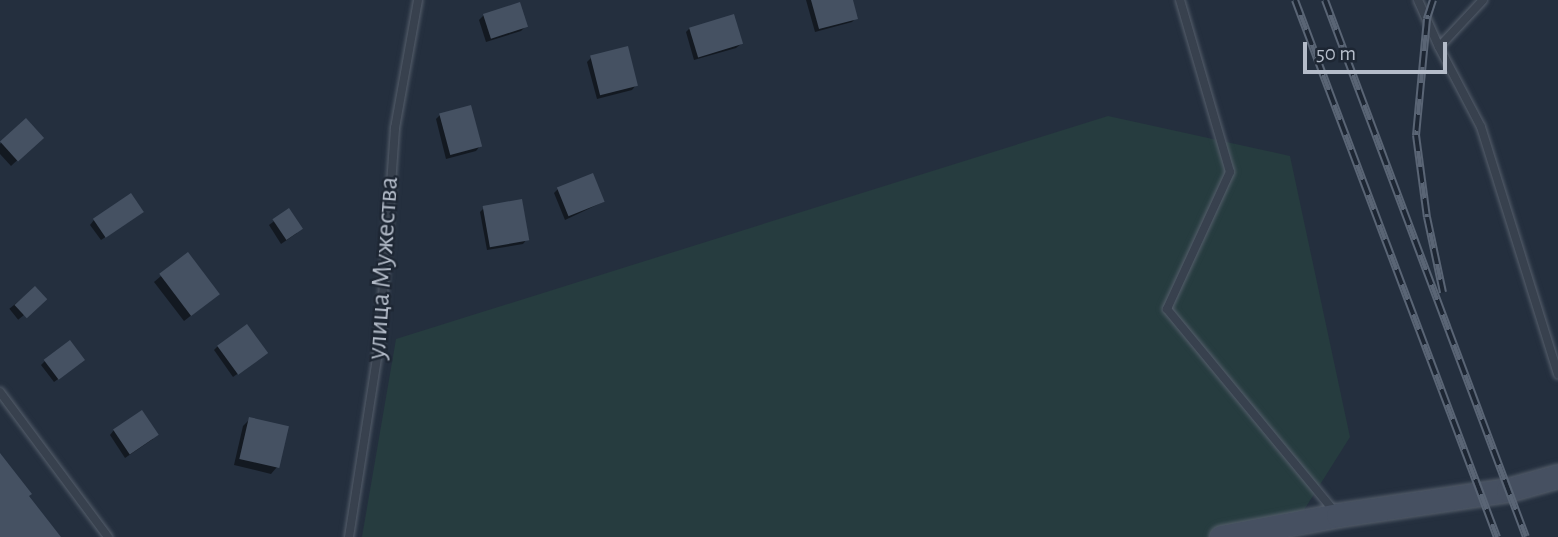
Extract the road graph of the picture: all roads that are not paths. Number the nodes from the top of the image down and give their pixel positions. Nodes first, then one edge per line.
1 (418, 0) edge
2 (1180, 0) edge
3 (1418, 0) edge
4 (1483, 0) edge
5 (1439, 47) junction
6 (1558, 373) edge
7 (0, 392) edge
8 (1558, 476) edge
9 (1338, 515) junction
10 (108, 537) edge
11 (349, 537) edge
12 (1221, 537) edge

1 - 11 lane, улица Мужества
2 - 9 lane
3 - 5 lane
4 - 5 lane
5 - 6 lane
7 - 10 lane
8 - 9 main road
9 - 12 main road

